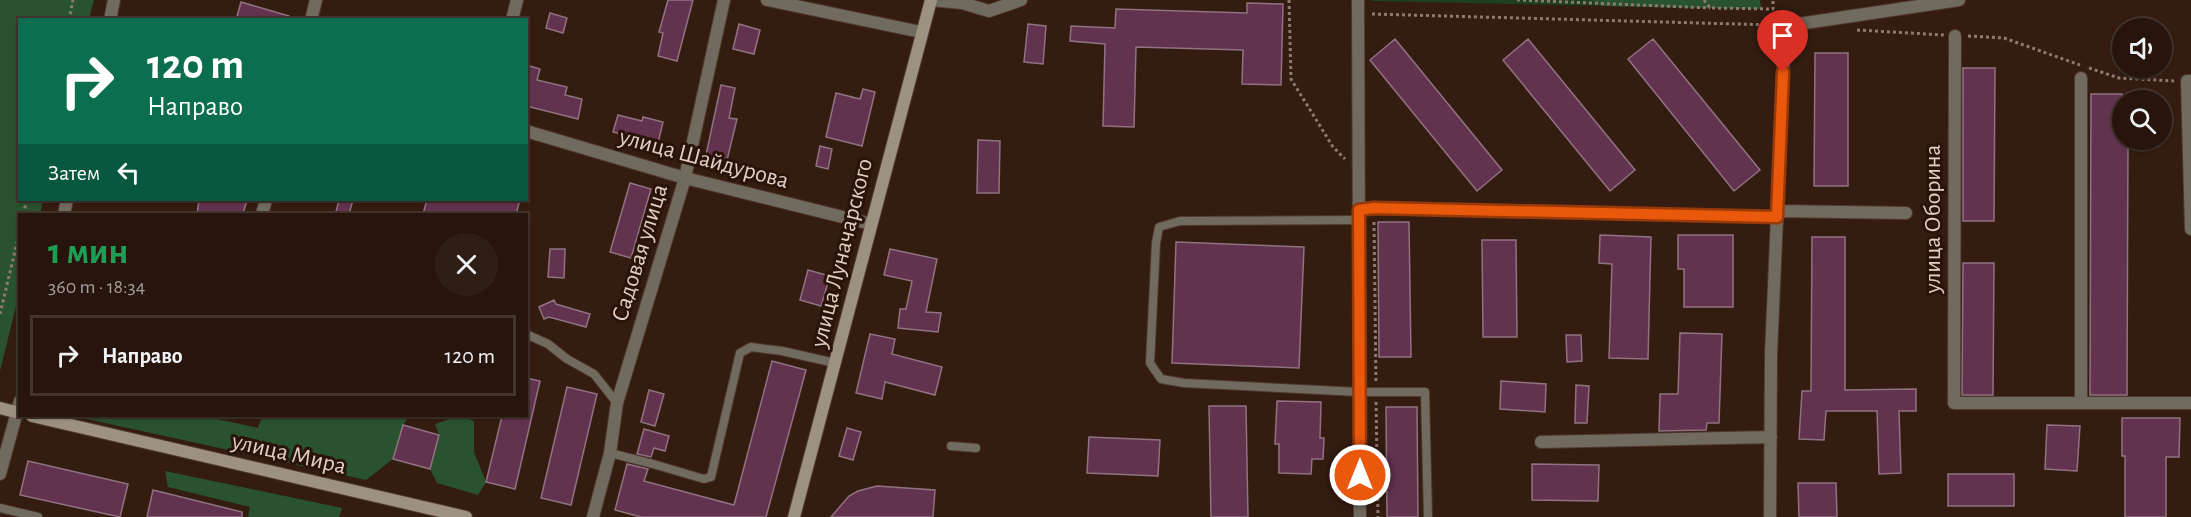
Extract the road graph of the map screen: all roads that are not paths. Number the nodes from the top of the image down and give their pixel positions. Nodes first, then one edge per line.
1 (114, 0) edge
2 (316, 0) edge
3 (517, 0) edge
4 (724, 0) edge
5 (767, 0) edge
6 (931, 0) edge
7 (1021, 0) edge
8 (1358, 0) edge
9 (1959, 0) edge
10 (114, 18) edge
11 (312, 18) edge
12 (512, 18) edge
13 (921, 32) junction
14 (1955, 36) road end
15 (2080, 78) dead end
16 (2189, 81) edge
17 (528, 132) edge
18 (685, 178) junction
19 (1906, 213) dead end
20 (1777, 214) junction
21 (1359, 215) junction
22 (871, 224) junction
23 (2191, 230) edge
24 (528, 335) edge
25 (836, 363) junction
26 (1359, 392) junction
27 (2081, 402) junction
28 (617, 403) junction
29 (2191, 403) edge
30 (0, 408) edge
31 (18, 409) edge
32 (18, 412) edge
33 (36, 417) edge
34 (1771, 437) junction
35 (1541, 442) dead end
36 (951, 446) dead end
37 (976, 448) dead end
38 (610, 453) junction
39 (0, 474) edge
40 (0, 508) edge
41 (39, 517) edge
42 (466, 517) edge
43 (593, 517) edge
44 (794, 517) edge
45 (1360, 517) edge
46 (1428, 517) edge
47 (1770, 517) edge

1 - 10 street
2 - 11 street
3 - 12 street
4 - 18 street, Садовая улица
5 - 13 street
6 - 7 street
6 - 13 street, улица Луначарского
8 - 21 street
9 - 20 street
13 - 22 street, улица Луначарского
14 - 27 street, улица Оборина
15 - 27 street
16 - 23 street
17 - 18 street, улица Шайдурова
18 - 22 street, улица Шайдурова
18 - 28 street, Садовая улица
19 - 20 street
20 - 21 street
20 - 34 street
21 - 26 street
21 - 26 lane
22 - 25 street, улица Луначарского
24 - 28 lane
25 - 38 lane
25 - 44 street, улица Луначарского
26 - 45 street
26 - 46 lane
27 - 29 street
28 - 38 street, Садовая улица
30 - 31 street
32 - 39 street
33 - 42 street, улица Мира
34 - 35 street
34 - 47 street
36 - 37 lane
38 - 43 street, Садовая улица
40 - 41 lane

